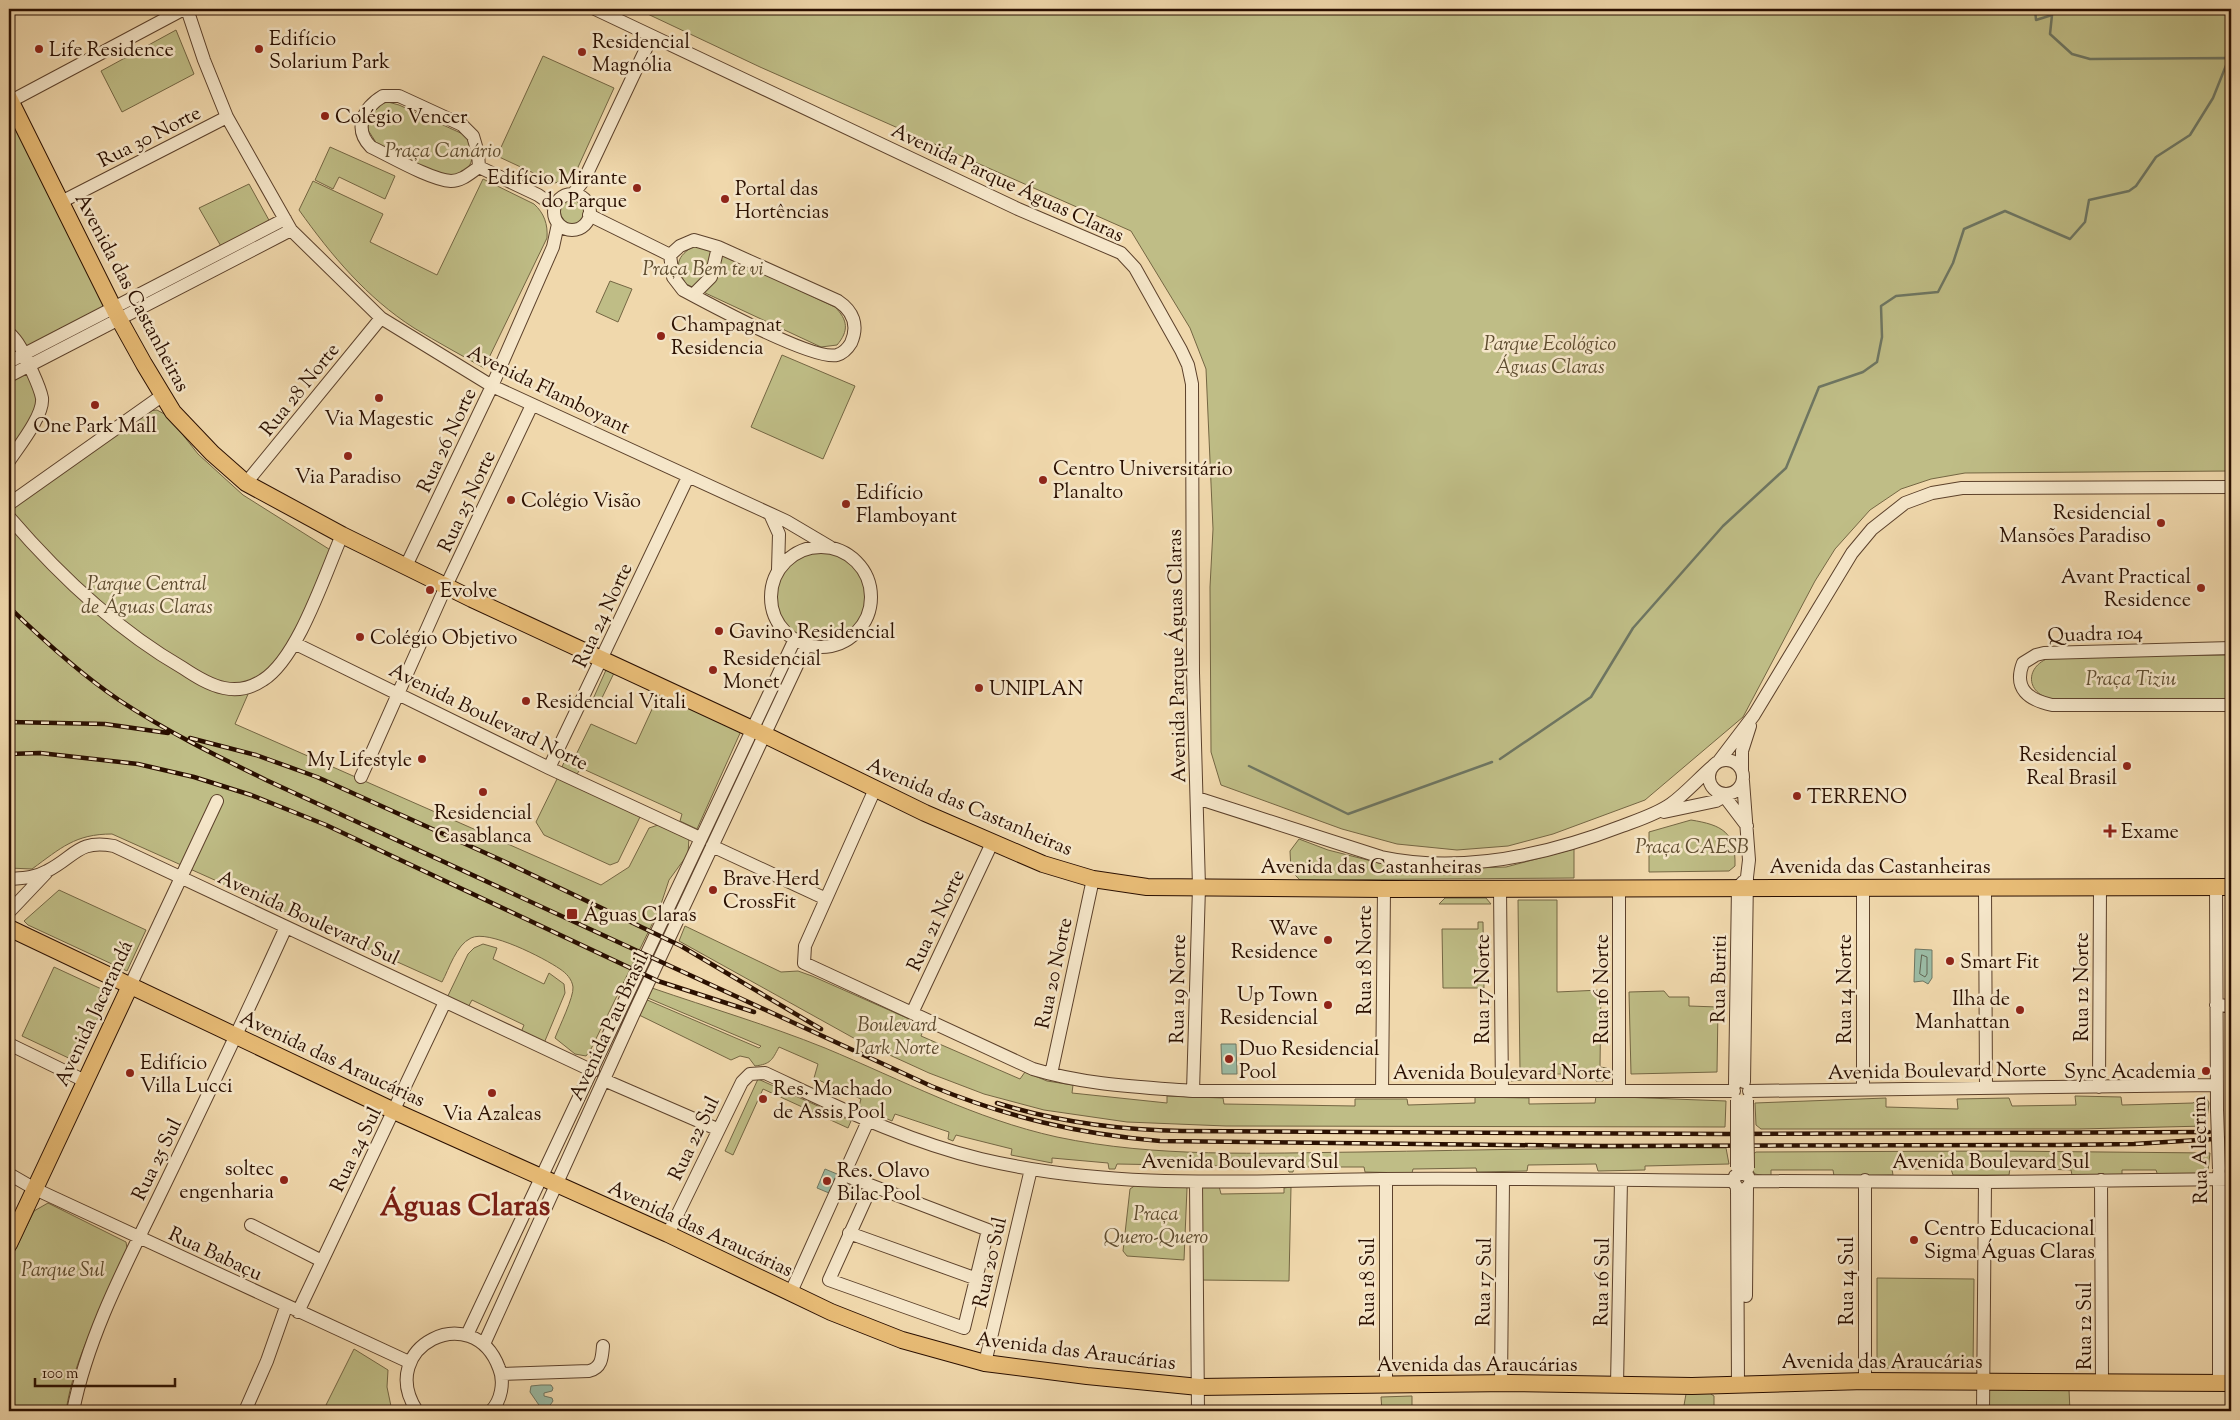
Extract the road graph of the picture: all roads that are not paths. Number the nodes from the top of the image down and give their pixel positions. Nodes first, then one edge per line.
1 (185, 9) edge
2 (595, 9) edge
3 (652, 36) junction
4 (10, 99) edge
5 (227, 117) junction
6 (478, 167) junction
7 (578, 196) junction
8 (61, 202) junction
9 (557, 202) junction
10 (588, 219) junction
11 (288, 224) junction
12 (563, 227) junction
13 (718, 247) junction
14 (670, 255) junction
15 (693, 295) junction
16 (116, 313) junction
17 (381, 318) junction
18 (9, 333) edge
19 (27, 360) junction
20 (9, 362) edge
21 (9, 376) edge
22 (492, 386) junction
23 (163, 395) junction
24 (532, 405) junction
25 (9, 461) edge
26 (688, 477) junction
27 (246, 483) junction
28 (2231, 487) edge
29 (9, 504) edge
30 (770, 514) junction
31 (9, 516) edge
32 (342, 535) junction
33 (830, 547) junction
34 (406, 566) junction
35 (778, 570) junction
36 (446, 586) junction
37 (795, 639) junction
38 (296, 644) junction
39 (807, 644) junction
40 (2231, 648) edge
41 (602, 660) junction
42 (399, 693) junction
43 (2231, 705) edge
44 (1754, 714) junction
45 (758, 732) junction
46 (1716, 763) junction
47 (549, 768) junction
48 (1742, 776) junction
49 (361, 777) dead end
50 (874, 789) junction
51 (1726, 794) junction
52 (1197, 798) junction
53 (217, 801) dead end
54 (1649, 815) junction
55 (1747, 826) junction
56 (700, 838) junction
57 (992, 843) junction
58 (712, 846) junction
59 (47, 871) junction
60 (181, 877) junction
61 (9, 879) edge
62 (1093, 879) junction
63 (1744, 884) junction
64 (1198, 887) junction
65 (1984, 887) junction
66 (2100, 887) junction
67 (2223, 887) edge
68 (1500, 888) junction
69 (1620, 888) junction
70 (1863, 888) junction
71 (1384, 889) junction
72 (824, 898) junction
73 (9, 912) edge
74 (286, 927) junction
75 (9, 928) edge
76 (130, 986) junction
77 (445, 1002) junction
78 (2216, 1005) junction
79 (2231, 1006) edge
80 (912, 1013) junction
81 (237, 1036) junction
82 (9, 1044) edge
83 (592, 1071) junction
84 (765, 1073) joint
85 (1051, 1074) junction
86 (604, 1080) junction
87 (85, 1082) junction
88 (2217, 1085) junction
89 (2099, 1087) junction
90 (1986, 1088) junction
91 (1863, 1089) junction
92 (1193, 1091) junction
93 (1382, 1091) junction
94 (1502, 1091) junction
95 (1619, 1092) junction
96 (1741, 1092) junction
97 (394, 1111) junction
98 (868, 1120) junction
99 (718, 1129) junction
100 (1031, 1170) junction
101 (9, 1174) edge
102 (844, 1175) junction
103 (2223, 1176) edge
104 (1742, 1178) junction
105 (1386, 1179) junction
106 (1503, 1180) junction
107 (1621, 1180) junction
108 (1865, 1180) junction
109 (2101, 1180) junction
110 (549, 1182) junction
111 (1196, 1182) junction
112 (1985, 1182) junction
113 (35, 1188) junction
114 (838, 1188) junction
115 (868, 1192) junction
116 (251, 1225) dead end
117 (849, 1233) junction
118 (668, 1234) junction
119 (139, 1237) junction
120 (9, 1244) edge
121 (322, 1261) junction
122 (977, 1279) junction
123 (791, 1292) junction
124 (286, 1306) junction
125 (298, 1312) junction
126 (467, 1335) junction
127 (484, 1344) junction
128 (603, 1346) dead end
129 (409, 1362) junction
130 (985, 1363) junction
131 (502, 1374) junction
132 (1865, 1381) junction
133 (1983, 1382) junction
134 (2102, 1382) junction
135 (2225, 1383) edge
136 (1502, 1384) junction
137 (1742, 1384) junction
138 (1617, 1385) junction
139 (1386, 1386) junction
140 (1199, 1387) junction
141 (73, 1411) edge
142 (245, 1411) edge
143 (417, 1411) edge
144 (491, 1411) edge
145 (1198, 1411) edge
146 (1983, 1411) edge

1 - 4 street
1 - 5 street, Avenida Flamboyant
2 - 3 street, Avenida Parque Águas Claras
3 - 7 street
3 - 52 street, Avenida Parque Águas Claras
4 - 8 main road, Avenida das Castanheiras
5 - 8 street, Rua 30 Norte
5 - 11 street, Avenida Flamboyant
6 - 6 street
6 - 9 street
7 - 9 street
7 - 10 street
8 - 16 main road, Avenida das Castanheiras
9 - 12 street
10 - 12 street
10 - 14 street
11 - 16 street
11 - 17 street, Avenida Flamboyant
12 - 22 street, Rua 26 Norte
13 - 14 street
13 - 15 street
13 - 15 street
14 - 15 street
16 - 19 street
16 - 23 main road, Avenida das Castanheiras
17 - 22 street, Avenida Flamboyant
17 - 27 street, Rua 28 Norte
18 - 19 street
19 - 20 street
19 - 21 street
19 - 25 street
22 - 24 street, Avenida Flamboyant
22 - 34 street, Rua 26 Norte
23 - 27 main road, Avenida das Castanheiras
23 - 29 street
24 - 26 street, Avenida Flamboyant
24 - 36 street, Rua 25 Norte
26 - 30 street, Avenida Flamboyant
26 - 41 street, Rua 24 Norte
27 - 32 main road, Avenida das Castanheiras
28 - 44 street, Avenida Parque Águas Claras
30 - 33 street, Avenida Flamboyant
30 - 35 street
31 - 38 street
32 - 34 main road, Avenida das Castanheiras
32 - 38 street
33 - 35 street
33 - 39 street
34 - 36 main road, Avenida das Castanheiras
35 - 37 street
36 - 41 main road, Avenida das Castanheiras
36 - 42 street, Rua 25 Norte
37 - 39 street
37 - 45 street, Avenida Pau Brasil
38 - 42 street, Avenida Boulevard Norte
39 - 45 street, Avenida Pau Brasil
40 - 43 street, Quadra 104
41 - 45 main road, Avenida das Castanheiras
41 - 47 street, Rua 24 Norte
42 - 47 street, Avenida Boulevard Norte
42 - 49 street, Rua 25 Norte
44 - 46 street, Avenida Parque Águas Claras
44 - 48 street, Avenida Parque Águas Claras
45 - 50 main road, Avenida das Castanheiras
45 - 56 street, Avenida Pau Brasil
45 - 58 street, Avenida Pau Brasil
46 - 48 street
46 - 51 street
46 - 54 street, Avenida Parque Águas Claras
47 - 56 street, Avenida Boulevard Norte
48 - 51 street
48 - 55 street, Rua Buriti
50 - 57 main road, Avenida das Castanheiras
50 - 72 street
51 - 54 street, Avenida Parque Águas Claras
51 - 55 street
52 - 54 street, Avenida Parque Águas Claras
52 - 64 street, Rua 19 Norte
53 - 60 street, Avenida Jacarandá
55 - 63 street, Rua Buriti
56 - 83 street, Avenida Pau Brasil
57 - 62 main road, Avenida das Castanheiras
57 - 80 street, Rua 21 Norte
58 - 72 street
58 - 86 street, Avenida Pau Brasil
59 - 60 street, Avenida Boulevard Sul
59 - 61 street, Avenida Boulevard Sul
59 - 73 street
60 - 74 street, Avenida Boulevard Sul
60 - 76 street, Avenida Jacarandá
62 - 64 main road, Avenida das Castanheiras
62 - 85 street, Rua 20 Norte
63 - 69 main road, Avenida das Castanheiras
63 - 70 main road, Avenida das Castanheiras
63 - 96 street, Rua Buriti
64 - 71 main road, Avenida das Castanheiras
64 - 92 street, Rua 19 Norte
65 - 66 main road, Avenida das Castanheiras
65 - 70 main road, Avenida das Castanheiras
65 - 90 street
66 - 67 main road, Avenida das Castanheiras
66 - 89 street, Rua 12 Norte
67 - 78 street, Rua Alecrim
68 - 69 main road, Avenida das Castanheiras
68 - 71 main road, Avenida das Castanheiras
68 - 94 street, Rua 17 Norte
69 - 95 street, Rua 16 Norte
70 - 91 street, Rua 14 Norte
71 - 93 street, Rua 18 Norte
72 - 80 street, Avenida Boulevard Norte
74 - 77 street, Avenida Boulevard Sul
74 - 81 street, Rua 25 Sul
75 - 76 main road, Avenida das Araucárias
76 - 81 main road, Avenida das Araucárias
76 - 87 main road, Avenida Jacarandá
77 - 83 street, Avenida Boulevard Sul
77 - 97 street, Rua 24 Sul
78 - 79 street
78 - 88 street, Rua Alecrim
80 - 85 street, Avenida Boulevard Norte
81 - 97 main road, Avenida das Araucárias
81 - 119 street, Rua 25 Sul
82 - 87 street
83 - 110 street, Avenida Pau Brasil
84 - 98 street, Avenida Boulevard Sul
84 - 99 street, Rua 22 Sul
85 - 92 street, Avenida Boulevard Norte
86 - 99 street
86 - 110 street, Avenida Pau Brasil
87 - 113 main road, Avenida Jacarandá
88 - 89 street, Avenida Boulevard Norte
88 - 103 street, Rua Alecrim, bridge
89 - 90 street, Avenida Boulevard Norte
90 - 91 street, Avenida Boulevard Norte
91 - 96 street, Avenida Boulevard Norte
92 - 93 street, Avenida Boulevard Norte
93 - 94 street, Avenida Boulevard Norte
94 - 95 street, Avenida Boulevard Norte
95 - 96 street, Avenida Boulevard Norte
96 - 104 street, Rua Buriti, bridge
97 - 110 main road, Avenida das Araucárias
97 - 121 street, Rua 24 Sul
98 - 100 street, Avenida Boulevard Sul
98 - 102 street
99 - 118 street, Rua 22 Sul
100 - 111 street, Avenida Boulevard Sul
100 - 130 street, Rua 20 Sul
101 - 113 street, Rua Babaçu
102 - 114 street
102 - 115 street
103 - 109 street, Avenida Boulevard Sul
103 - 135 street, Rua Alecrim
104 - 107 street, Avenida Boulevard Sul
104 - 108 street, Avenida Boulevard Sul
104 - 137 street, Rua Buriti
105 - 106 street, Avenida Boulevard Sul
105 - 111 street, Avenida Boulevard Sul
105 - 139 street, Rua 18 Sul
106 - 107 street, Avenida Boulevard Sul
106 - 136 street, Rua 17 Sul
107 - 138 street, Rua 16 Sul
108 - 112 street, Avenida Boulevard Sul
108 - 132 street, Rua 14 Sul
109 - 112 street, Avenida Boulevard Sul
109 - 134 street, Rua 12 Sul
110 - 118 main road, Avenida das Araucárias
110 - 126 street, Avenida Pau Brasil
110 - 127 street, Avenida Pau Brasil
111 - 140 street
112 - 133 street
113 - 119 street, Rua Babaçu
113 - 120 main road, Avenida Jacarandá
114 - 115 street
114 - 123 street
115 - 117 street
115 - 122 street
116 - 121 street
117 - 122 street
117 - 122 street
118 - 123 main road, Avenida das Araucárias
119 - 124 street, Rua Babaçu
119 - 141 street, Rua 25 Sul
121 - 125 street, Rua 24 Sul
123 - 130 main road, Avenida das Araucárias
124 - 125 street, Rua Babaçu
124 - 142 street
125 - 129 street, Rua Babaçu
126 - 127 street
126 - 129 street
127 - 131 street
128 - 131 street
129 - 143 street
130 - 140 main road, Avenida das Araucárias
131 - 144 street
132 - 133 main road, Avenida das Araucárias
132 - 137 main road, Avenida das Araucárias
133 - 134 main road, Avenida das Araucárias
133 - 146 street
134 - 135 main road, Avenida das Araucárias
136 - 138 main road, Avenida das Araucárias
136 - 139 main road, Avenida das Araucárias
137 - 138 main road, Avenida das Araucárias
139 - 140 main road, Avenida das Araucárias
140 - 145 street

